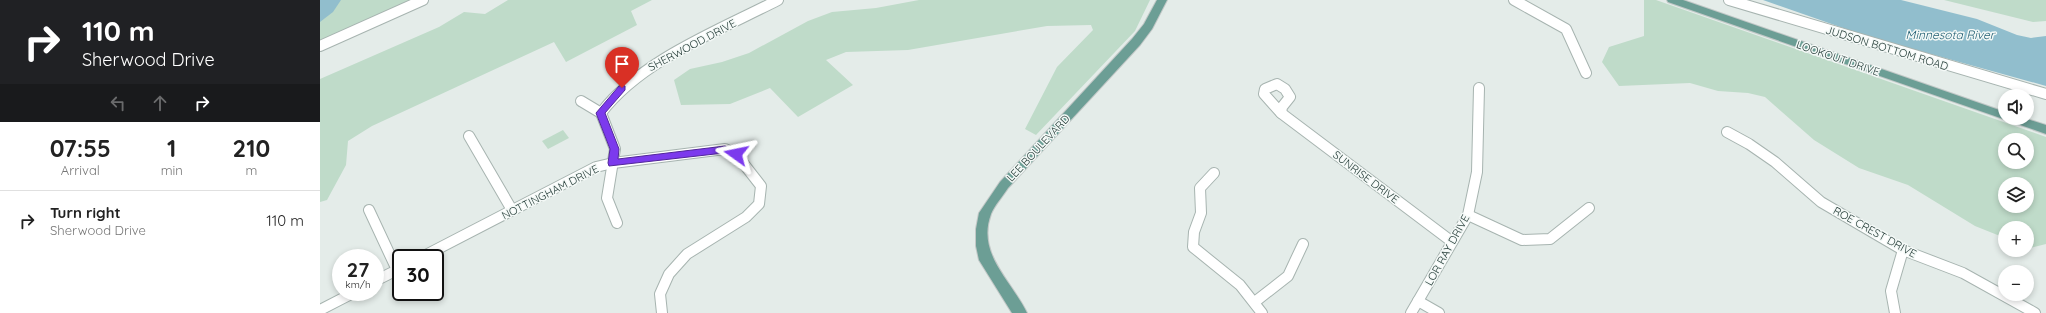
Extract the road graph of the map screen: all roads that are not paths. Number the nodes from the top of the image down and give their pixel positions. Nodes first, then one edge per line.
1 (422, 0) edge
2 (778, 0) edge
3 (1162, 0) edge
4 (1514, 0) edge
5 (1672, 0) edge
6 (1729, 0) edge
7 (320, 46) edge
8 (1586, 73) dead end
9 (1479, 88) dead end
10 (2046, 94) edge
11 (581, 101) dead end
12 (601, 113) junction
13 (1281, 113) dead end
14 (1998, 114) edge
15 (2031, 125) edge
16 (2046, 130) edge
17 (1727, 132) dead end
18 (469, 136) dead end
19 (612, 163) junction
20 (1214, 172) dead end
21 (1589, 208) dead end
22 (369, 210) dead end
23 (512, 210) junction
24 (1468, 215) junction
25 (617, 223) dead end
26 (1451, 241) junction
27 (1302, 244) dead end
28 (437, 249) edge
29 (1903, 250) junction
30 (392, 255) edge
31 (338, 301) edge
32 (1256, 301) junction
33 (1418, 301) junction
34 (320, 310) edge
35 (662, 313) edge
36 (1020, 313) edge
37 (1262, 313) edge
38 (1411, 313) edge
39 (1439, 313) edge
40 (1895, 313) edge
41 (2035, 313) edge

1 - 7 street
2 - 12 street, SHERWOOD DRIVE
3 - 36 main road, LEE BOULEVARD
4 - 8 street
5 - 14 main road, LOOKOUT DRIVE
6 - 10 street, JUDSON BOTTOM ROAD
9 - 24 street, LOR RAY DRIVE
11 - 12 street
12 - 19 street
13 - 26 street, SUNRISE DRIVE
15 - 16 main road
17 - 29 street, ROE CREST DRIVE
18 - 23 street
19 - 23 street, NOTTINGHAM DRIVE
19 - 25 street
19 - 35 street, NOTTINGHAM DRIVE
20 - 32 street
21 - 24 street
22 - 30 street
23 - 28 street, NOTTINGHAM DRIVE
24 - 26 street, LOR RAY DRIVE
26 - 33 street, LOR RAY DRIVE
27 - 32 street
29 - 40 street
29 - 41 street, ROE CREST DRIVE
31 - 34 street
32 - 37 street
33 - 38 street, LOR RAY DRIVE
33 - 39 street

